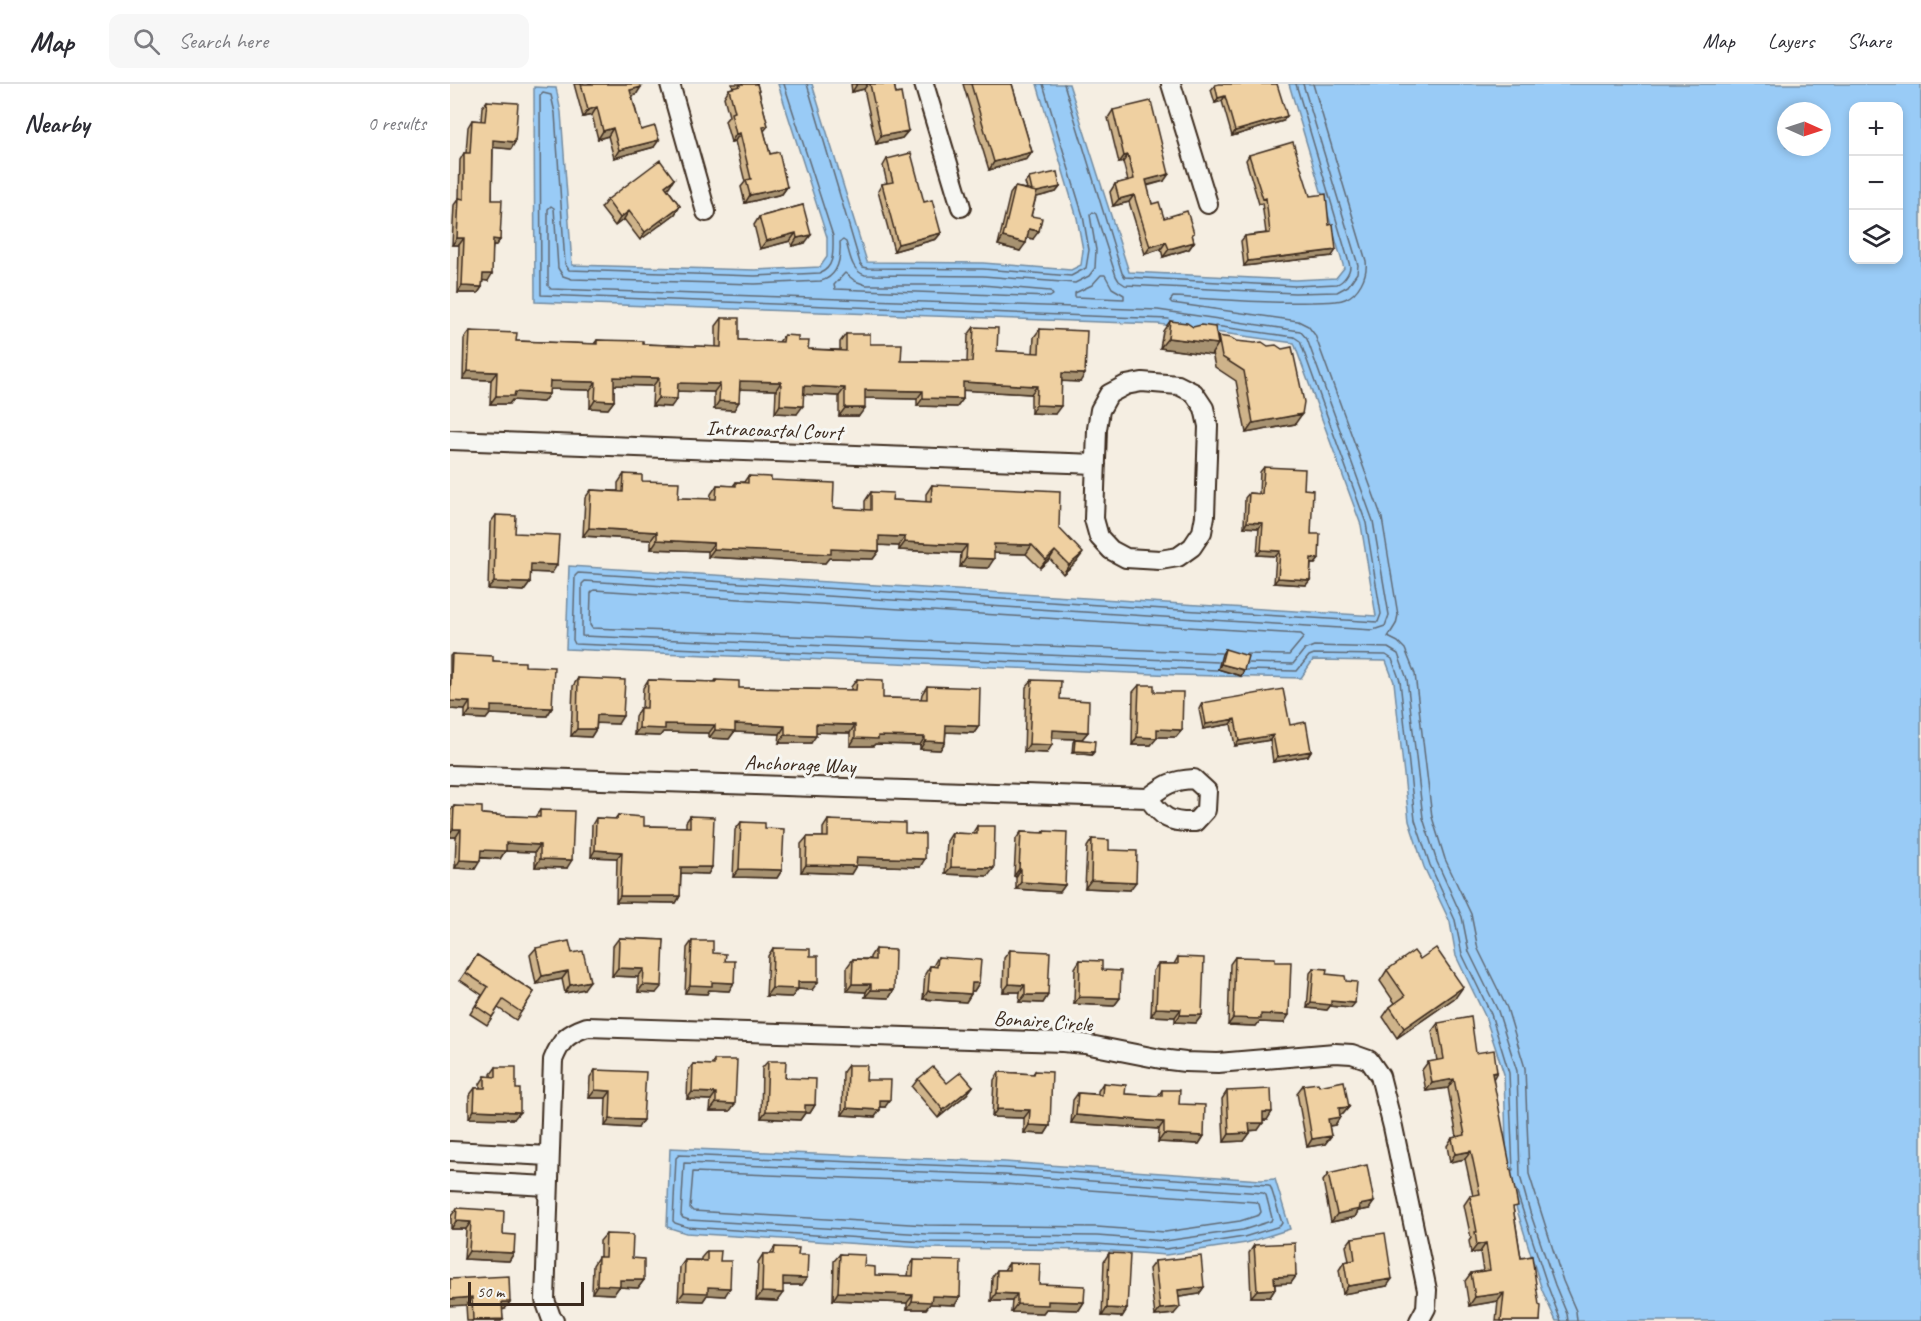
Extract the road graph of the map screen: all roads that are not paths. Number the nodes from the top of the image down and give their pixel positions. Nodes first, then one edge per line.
1 (670, 84) edge
2 (924, 84) edge
3 (1171, 84) edge
4 (1208, 204) dead end
5 (961, 207) dead end
6 (706, 212) dead end
7 (450, 440) edge
8 (1096, 464) junction
9 (450, 775) edge
10 (1148, 798) dead end
11 (450, 1151) edge
12 (549, 1156) junction
13 (450, 1181) edge
14 (548, 1186) junction
15 (554, 1321) edge
16 (1419, 1321) edge

1 - 6 street
2 - 5 street
3 - 4 street
7 - 8 street, Intracoastal Court
8 - 8 street
9 - 10 street, Anchorage Way
11 - 12 street
12 - 14 street, Bonaire Circle
12 - 16 street, Bonaire Circle
13 - 14 street
14 - 15 street, Bonaire Circle

